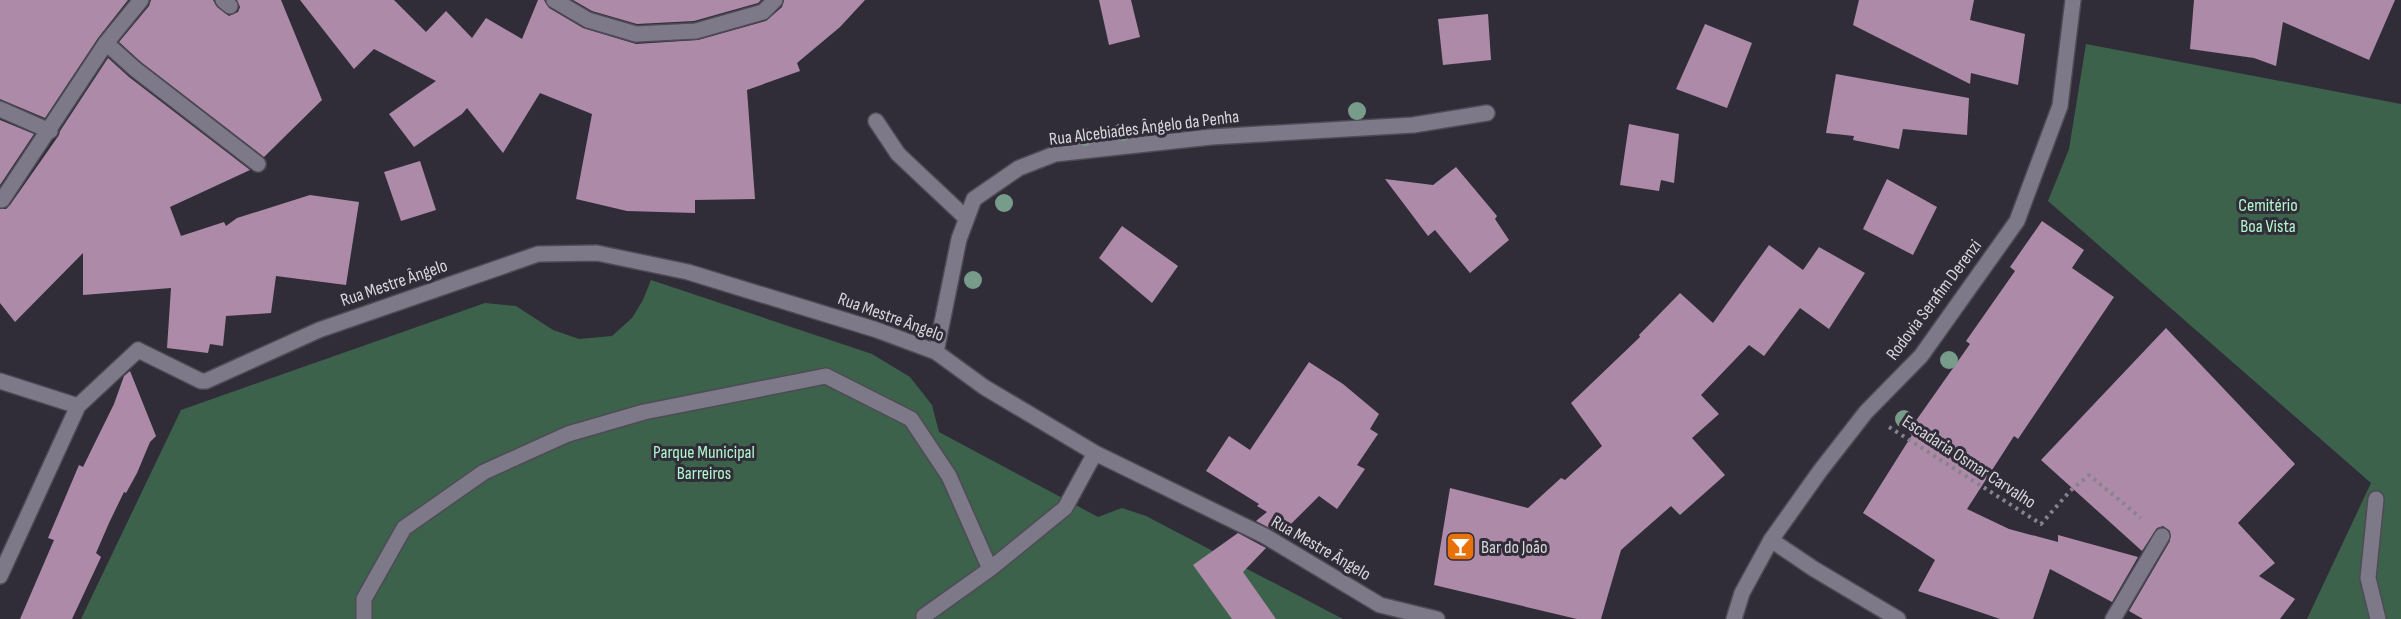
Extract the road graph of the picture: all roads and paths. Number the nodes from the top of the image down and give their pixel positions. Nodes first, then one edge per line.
1 (141, 0) edge
2 (554, 0) edge
3 (2073, 0) edge
4 (776, 1) edge
5 (106, 43) junction
6 (0, 109) edge
7 (1487, 113) dead end
8 (876, 121) dead end
9 (50, 131) junction
10 (258, 164) dead end
11 (2, 200) dead end
12 (966, 218) junction
13 (936, 352) junction
14 (0, 381) edge
15 (78, 406) junction
16 (1866, 412) junction
17 (1095, 453) junction
18 (2376, 499) dead end
19 (2162, 536) joint
20 (1771, 540) junction
21 (990, 569) junction
22 (0, 576) edge
23 (364, 619) edge
24 (924, 619) edge
25 (1437, 619) edge
26 (1734, 619) edge
27 (1899, 619) edge
28 (2113, 619) edge
29 (2378, 619) edge

1 - 5 street
2 - 4 street
3 - 16 street, Rodovia Serafim Derenzi
5 - 9 street
5 - 10 street
6 - 9 street
7 - 12 street, Rua Alcebiades Ângelo da Penha
8 - 12 street
9 - 11 street
12 - 13 street, Rua Alcebiades Ângelo da Penha
13 - 15 street, Rua Mestre Ângelo
13 - 17 street, Rua Mestre Ângelo
14 - 15 street
15 - 22 street
16 - 19 path, Escadaria Osmar Carvalho
16 - 20 street, Rodovia Serafim Derenzi
17 - 21 street
17 - 25 street, Rua Mestre Ângelo
18 - 29 street
19 - 28 street
20 - 26 street, Rodovia Serafim Derenzi
20 - 27 street
21 - 23 street
21 - 24 street

